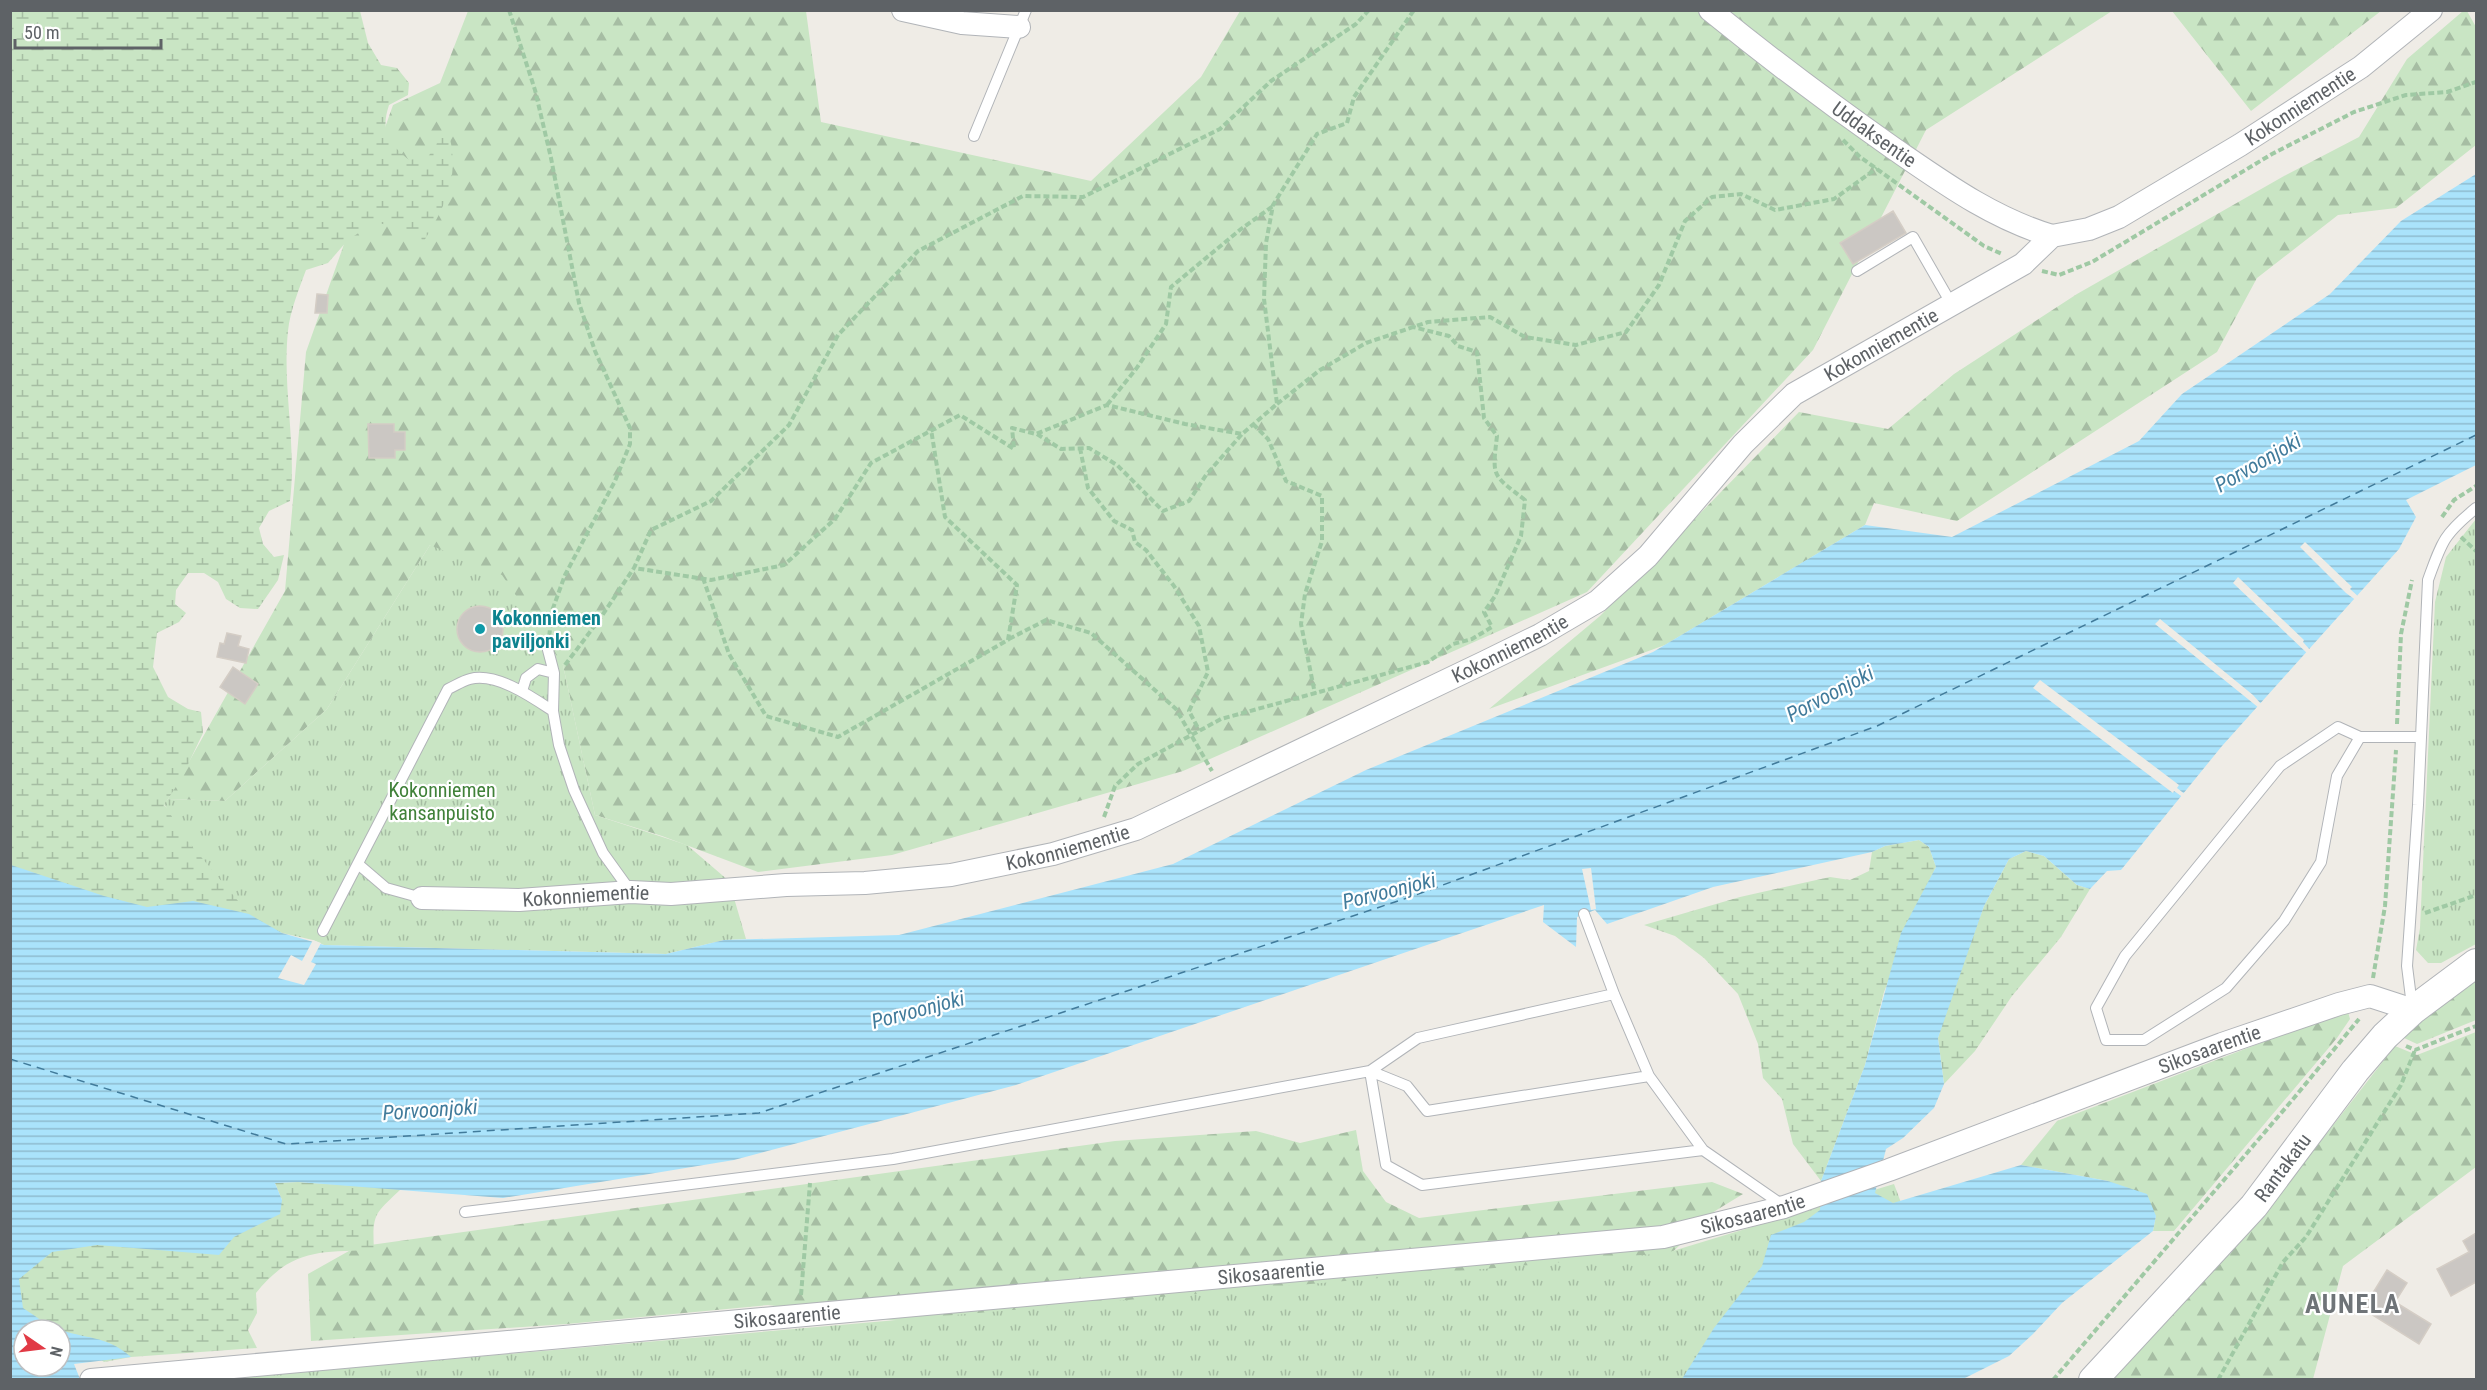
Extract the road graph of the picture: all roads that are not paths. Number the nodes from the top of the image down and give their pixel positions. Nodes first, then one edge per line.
1 (903, 10) edge
2 (1710, 10) edge
3 (2431, 10) edge
4 (1023, 19) edge
5 (974, 136) dead end
6 (2052, 236) junction
7 (1857, 271) dead end
8 (1952, 305) junction
9 (2476, 508) edge
10 (548, 650) road end
11 (554, 673) junction
12 (522, 691) junction
13 (553, 711) junction
14 (2360, 736) junction
15 (2419, 737) junction
16 (358, 864) junction
17 (631, 892) junction
18 (422, 898) joint
19 (1584, 914) dead end
20 (323, 931) dead end
21 (2476, 963) edge
22 (1614, 994) junction
23 (2413, 1010) junction
24 (1370, 1071) junction
25 (1649, 1076) junction
26 (1703, 1150) junction
27 (1784, 1207) junction
28 (465, 1212) dead end
29 (91, 1380) edge
30 (2092, 1380) edge

1 - 4 street
2 - 6 street, Uddaksentie
3 - 6 street, Kokonniementie
4 - 5 lane
6 - 8 street, Kokonniementie
7 - 8 lane
8 - 17 street, Kokonniementie
9 - 15 lane
10 - 11 lane
11 - 12 lane
11 - 13 lane
12 - 13 lane
12 - 16 lane
13 - 17 lane
14 - 14 lane
14 - 15 lane
15 - 23 lane
16 - 18 lane
16 - 20 lane
17 - 18 street, Kokonniementie
19 - 22 lane
21 - 23 street, Rantakatu
22 - 24 lane
22 - 25 lane
23 - 27 street, Sikosaarentie
23 - 30 street, Rantakatu
24 - 25 lane
24 - 26 lane
24 - 28 lane
25 - 26 lane
26 - 27 lane
27 - 29 street, Sikosaarentie

